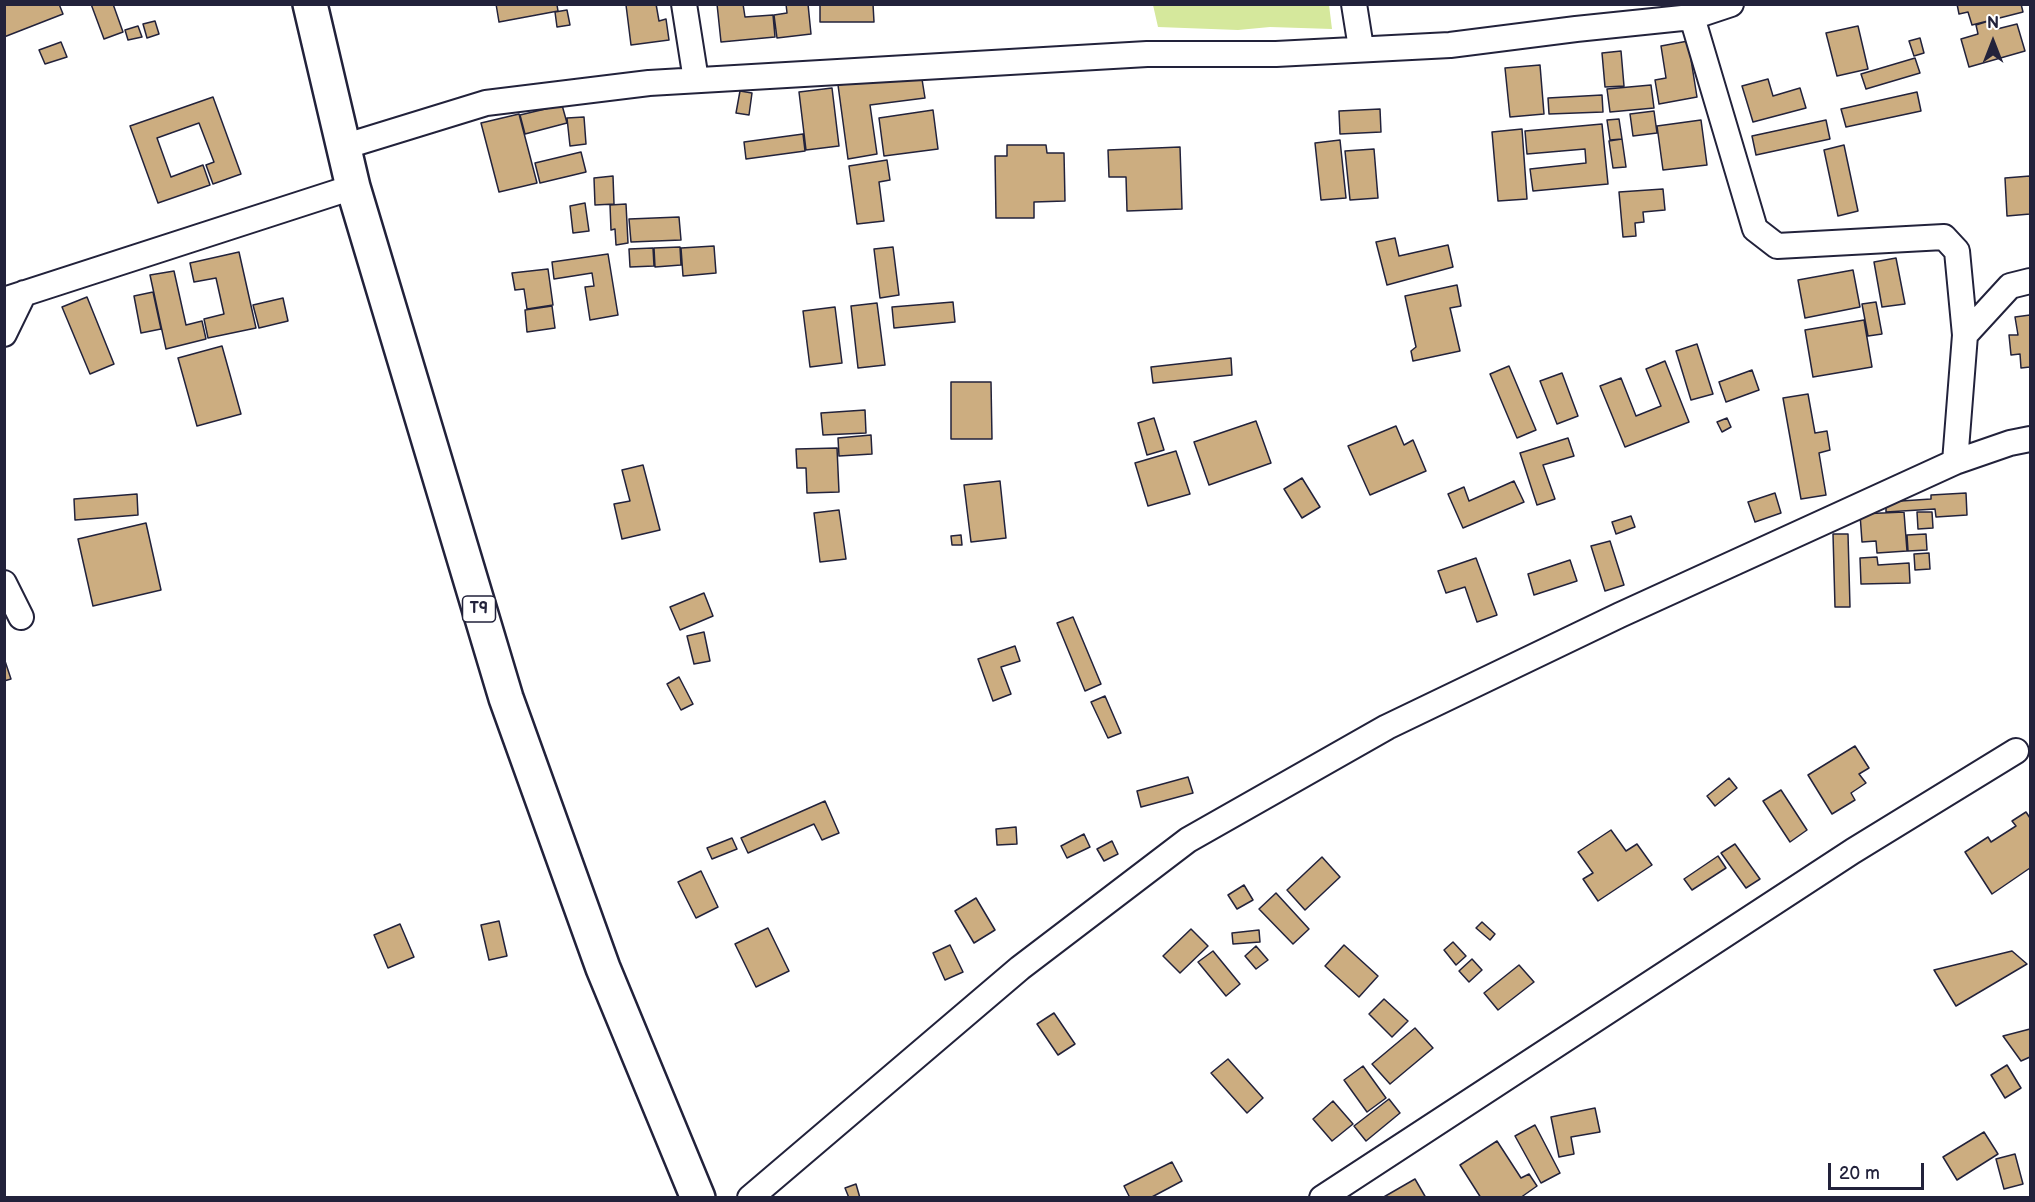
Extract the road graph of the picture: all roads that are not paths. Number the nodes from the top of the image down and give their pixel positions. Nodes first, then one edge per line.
1 (310, 4) edge
2 (684, 4) edge
3 (1354, 4) edge
4 (1731, 4) edge
5 (1692, 17) junction
6 (1361, 48) junction
7 (696, 80) junction
8 (343, 147) junction
9 (353, 187) junction
10 (2031, 280) edge
11 (14, 296) edge
12 (4, 334) edge
13 (1965, 335) junction
14 (2031, 439) edge
15 (1955, 462) junction
16 (4, 583) edge
17 (21, 617) dead end
18 (2016, 751) dead end
19 (698, 1197) edge
20 (750, 1197) edge
21 (1322, 1197) edge

1 - 8 highway, T9
2 - 7 street
3 - 6 street
4 - 5 street
5 - 6 street
5 - 13 street
6 - 7 street
7 - 8 street
8 - 9 highway, T9
9 - 11 street
9 - 19 highway, T9
10 - 13 street
11 - 12 street
13 - 15 street
14 - 15 street
15 - 20 street
16 - 17 street
18 - 21 street

